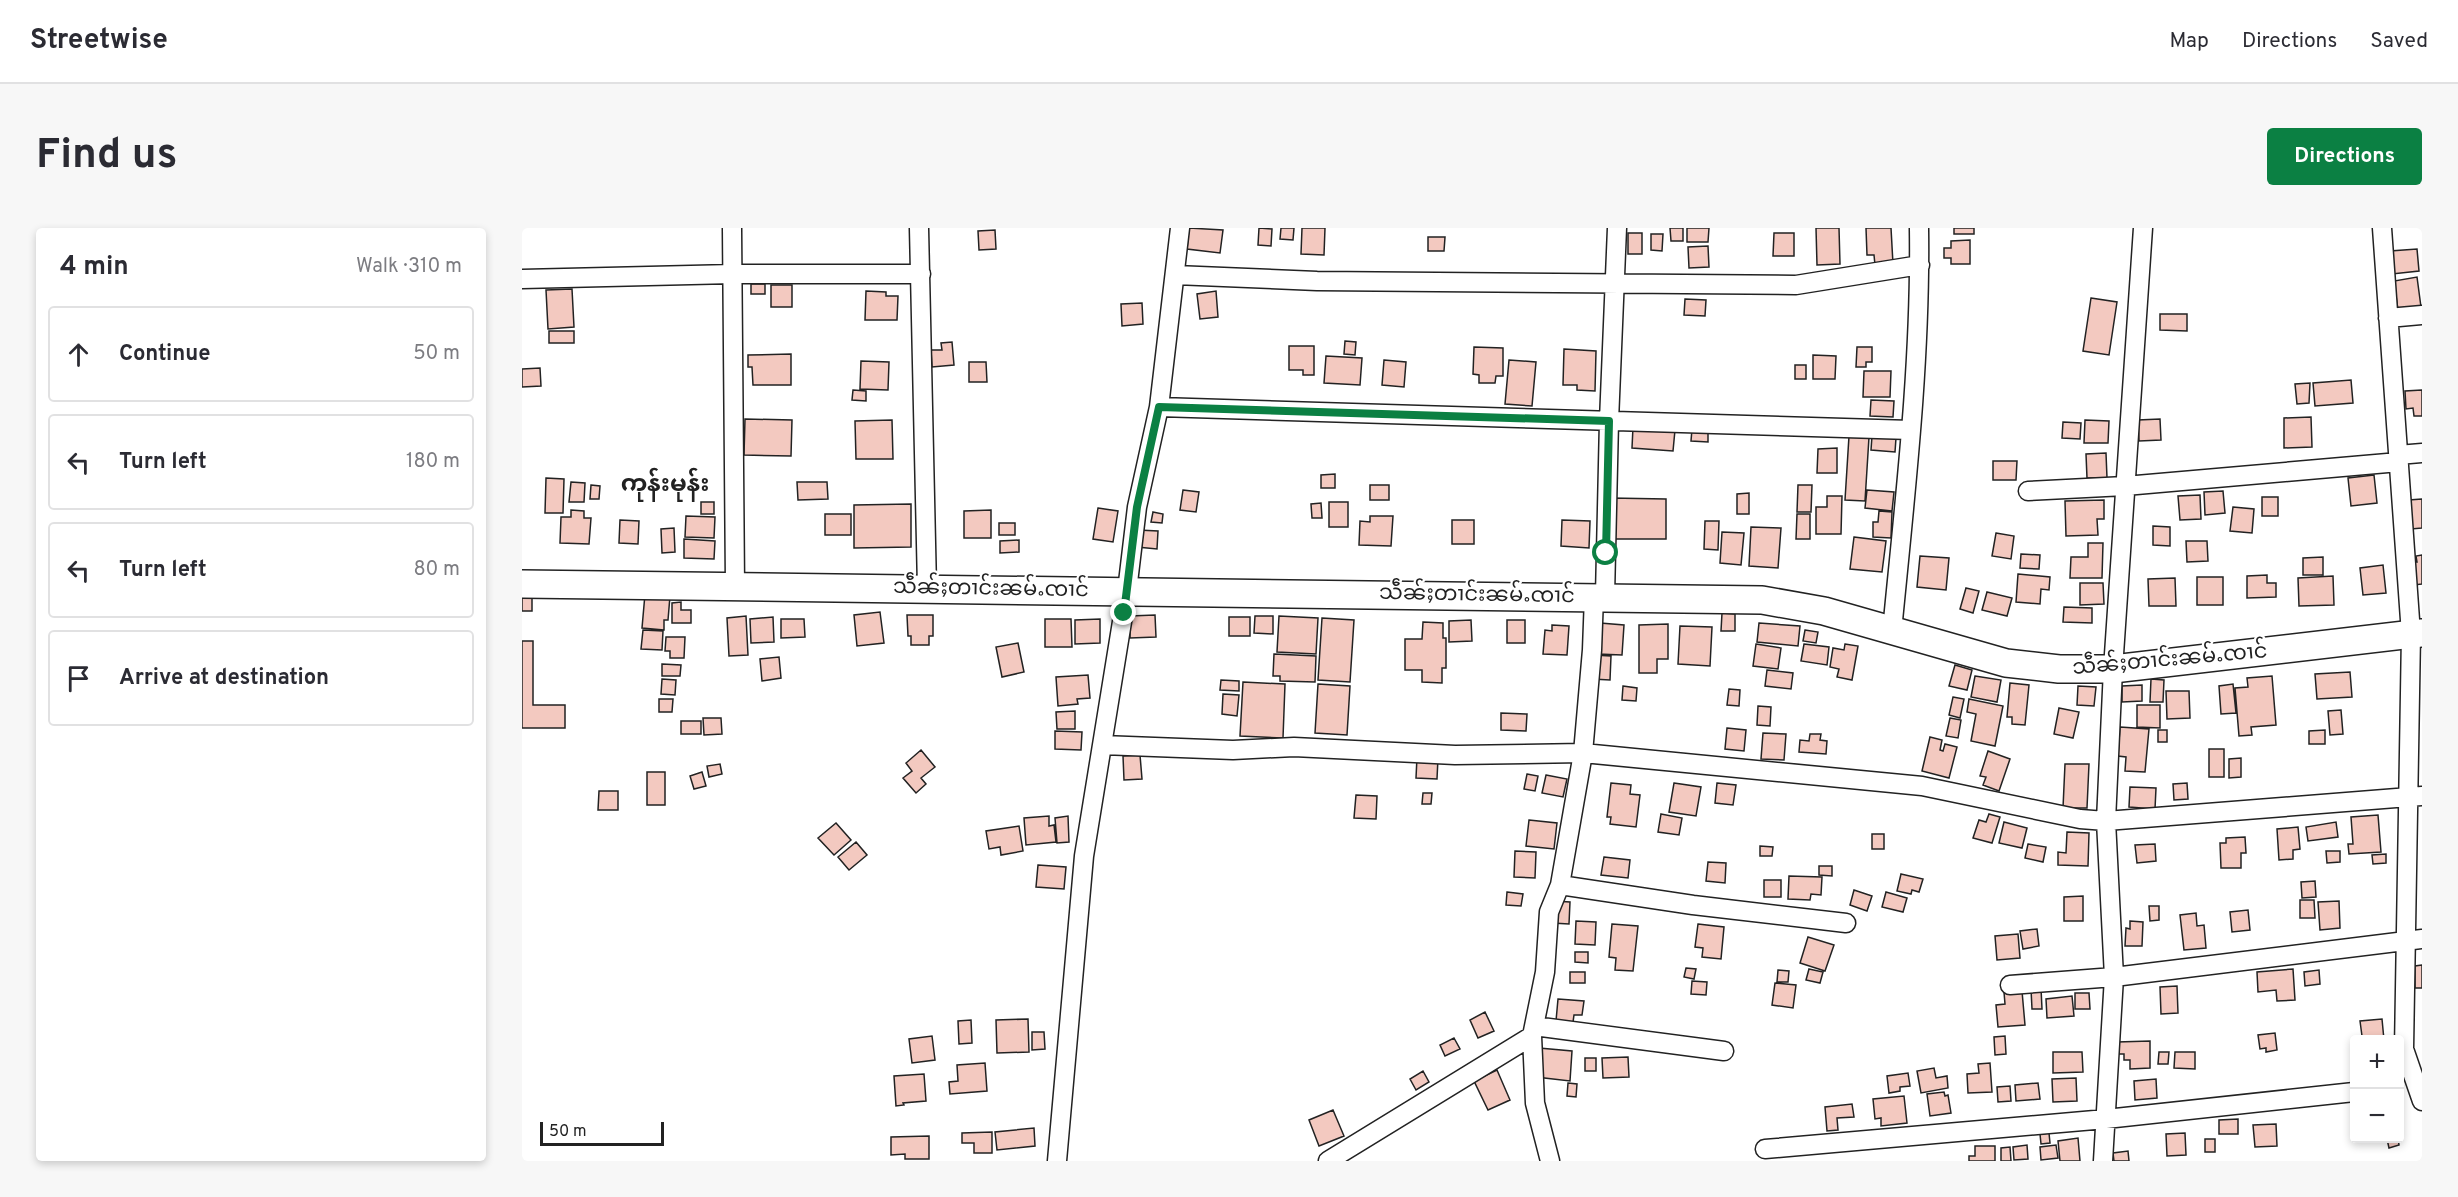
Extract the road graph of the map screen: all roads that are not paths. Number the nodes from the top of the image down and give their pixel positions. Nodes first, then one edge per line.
1 (732, 228) edge
2 (919, 228) edge
3 (1180, 228) edge
4 (1617, 228) edge
5 (1919, 228) edge
6 (2143, 228) edge
7 (2382, 228) edge
8 (1920, 265) junction
9 (733, 274) junction
10 (921, 274) junction
11 (1175, 275) junction
12 (522, 279) edge
13 (1617, 284) junction
14 (2422, 315) edge
15 (2388, 318) junction
16 (1159, 407) junction
17 (1609, 421) junction
18 (1911, 430) junction
19 (2422, 453) edge
20 (2398, 458) junction
21 (2125, 486) junction
22 (2028, 491) dead end
23 (522, 584) edge
24 (735, 586) junction
25 (927, 588) junction
26 (1127, 591) junction
27 (1599, 596) junction
28 (1893, 631) junction
29 (2417, 634) edge
30 (2113, 669) junction
31 (1102, 745) junction
32 (1583, 753) junction
33 (2415, 797) edge
34 (2106, 820) junction
35 (1560, 885) junction
36 (1846, 923) dead end
37 (2413, 940) edge
38 (2114, 977) junction
39 (2010, 985) dead end
40 (1533, 1031) junction
41 (1724, 1051) dead end
42 (2414, 1083) edge
43 (2350, 1093) edge
44 (2106, 1119) junction
45 (1765, 1149) dead end
46 (1057, 1161) edge
47 (1328, 1161) edge
48 (1550, 1161) edge
49 (2103, 1161) edge

1 - 9 street
2 - 10 street
3 - 11 street
4 - 13 street
5 - 8 street
6 - 21 street
7 - 15 street
8 - 13 street
8 - 18 street
9 - 10 street
9 - 12 street
9 - 24 street
10 - 25 street
11 - 13 street
11 - 16 street
13 - 17 street
14 - 15 street
15 - 20 street
16 - 17 street
16 - 26 street
17 - 18 street
17 - 27 street
18 - 28 street
19 - 20 street
20 - 21 street
20 - 29 street
21 - 22 street
21 - 30 street
23 - 24 highway, သဵၼ်ႈတၢင်းၼမ်ႉၸၢင်
24 - 25 highway, သဵၼ်ႈတၢင်းၼမ်ႉၸၢင်
25 - 26 highway, သဵၼ်ႈတၢင်းၼမ်ႉၸၢင်
26 - 27 highway, သဵၼ်ႈတၢင်းၼမ်ႉၸၢင်
26 - 31 street
27 - 28 highway, သဵၼ်ႈတၢင်းၼမ်ႉၸၢင်
27 - 32 street
28 - 30 highway, သဵၼ်ႈတၢင်းၼမ်ႉၸၢင်
29 - 30 highway, သဵၼ်ႈတၢင်းၼမ်ႉၸၢင်
29 - 33 street
30 - 34 street
31 - 32 street
31 - 46 street
32 - 34 street
32 - 35 street
33 - 34 street
33 - 37 street
34 - 38 street
35 - 36 street
35 - 40 street
37 - 38 street
37 - 42 street
38 - 39 street
38 - 44 street
40 - 41 street
40 - 47 street
40 - 48 street
43 - 44 street
44 - 45 street
44 - 49 street

